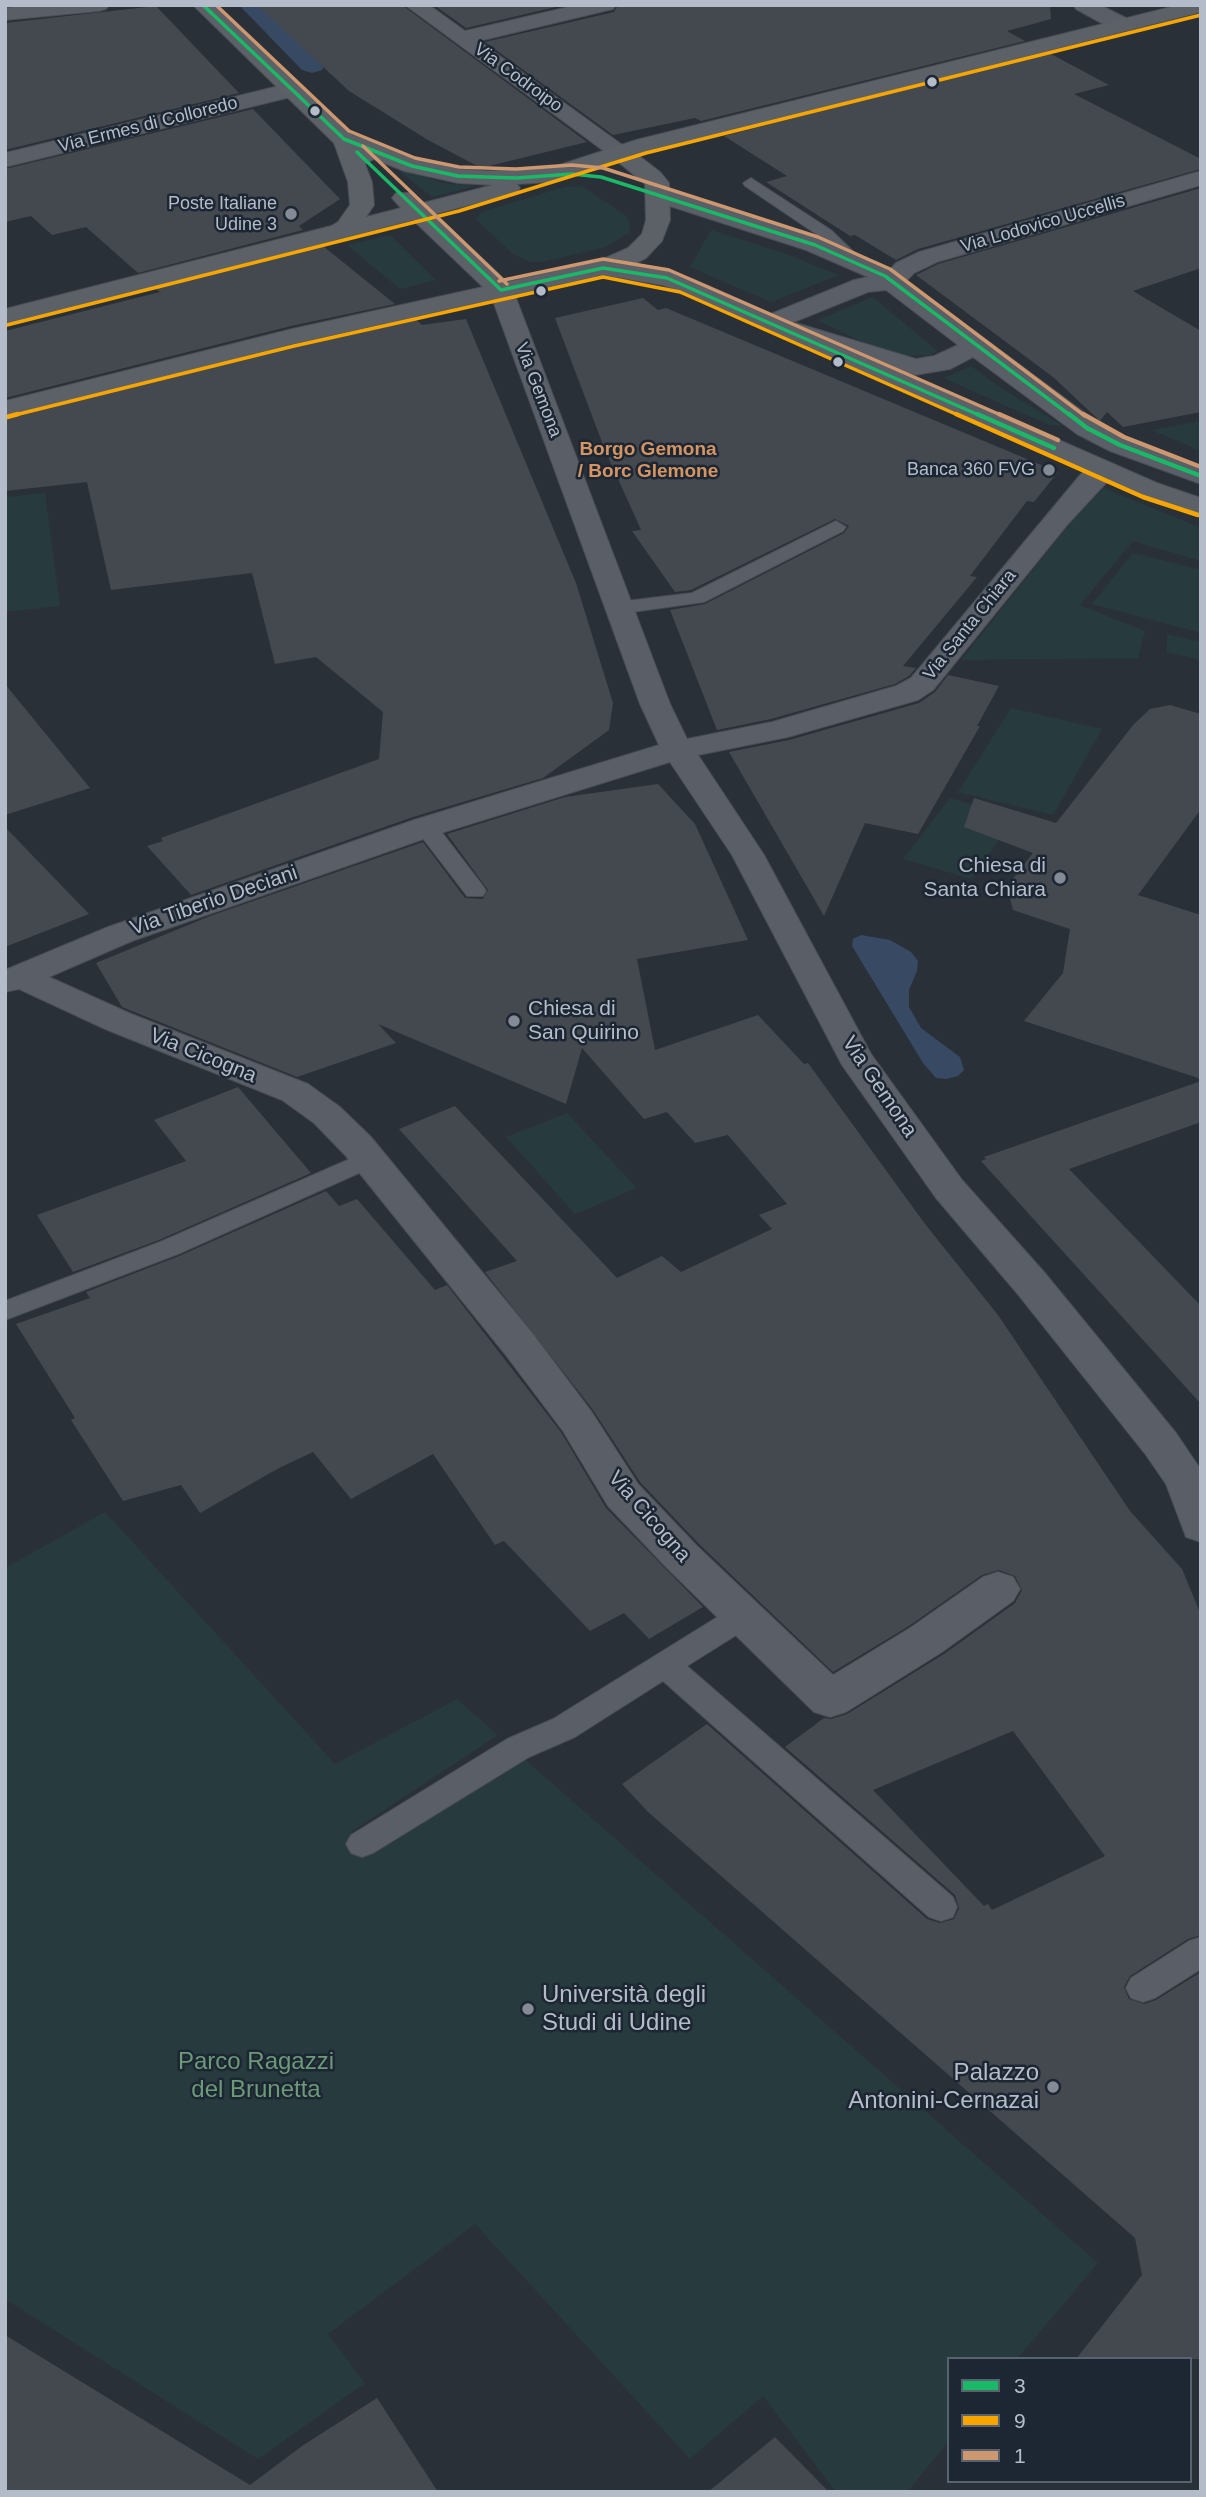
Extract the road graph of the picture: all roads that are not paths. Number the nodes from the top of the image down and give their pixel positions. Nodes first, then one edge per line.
1 (99, 5) edge
2 (203, 5) edge
3 (415, 5) edge
4 (606, 5) edge
5 (1083, 5) edge
6 (1201, 6) edge
7 (5, 14) edge
8 (1122, 25) junction
9 (462, 38) junction
10 (291, 90) junction
11 (344, 139) junction
12 (620, 152) junction
13 (5, 160) edge
14 (552, 175) junction
15 (1201, 178) edge
16 (751, 183) dead end
17 (659, 195) junction
18 (419, 213) junction
19 (335, 234) junction
20 (852, 260) junction
21 (603, 268) junction
22 (891, 282) junction
23 (501, 290) junction
24 (5, 317) edge
25 (770, 323) junction
26 (975, 346) junction
27 (5, 409) edge
28 (1104, 470) junction
29 (1201, 477) edge
30 (1201, 507) edge
31 (836, 527) dead end
32 (618, 608) junction
33 (677, 750) junction
34 (426, 827) junction
35 (475, 891) dead end
36 (13, 980) edge
37 (368, 1158) junction
38 (5, 1311) edge
39 (1193, 1486) edge
40 (1201, 1526) edge
41 (998, 1589) dead end
42 (743, 1616) junction
43 (665, 1665) junction
44 (362, 1844) dead end
45 (941, 1907) dead end
46 (1201, 1951) edge
47 (1143, 1988) dead end

1 - 7 street
2 - 10 main road
3 - 9 street, Via Codroipo
4 - 9 street
5 - 8 street
6 - 8 main road
8 - 12 main road
9 - 12 street, Via Codroipo
10 - 11 main road
10 - 13 street, Via Ermes di Colloredo
11 - 14 main road
11 - 18 main road
11 - 19 main road
12 - 14 main road
12 - 17 main road
14 - 17 main road
14 - 18 main road
15 - 22 street, Via Lodovico Uccellis
16 - 20 lane
17 - 20 street
17 - 21 main road
18 - 19 main road
18 - 23 main road
19 - 24 main road
20 - 22 street
21 - 23 main road
21 - 25 main road
22 - 25 street
22 - 26 street
23 - 27 main road
23 - 32 street, Via Gemona
25 - 26 street
25 - 28 main road
26 - 29 street
28 - 30 main road
28 - 33 street, Via Santa Chiara
31 - 32 lane
32 - 33 street, Via Gemona
33 - 34 street, Via Tiberio Deciani
33 - 39 street, Via Gemona
34 - 35 lane
34 - 36 street, Via Tiberio Deciani
36 - 37 street, Via Cicogna
37 - 38 lane
37 - 42 street, Via Cicogna
39 - 40 street, Via Gemona
41 - 42 street, Via Cicogna
42 - 43 lane
43 - 44 lane
43 - 45 lane
46 - 47 lane

